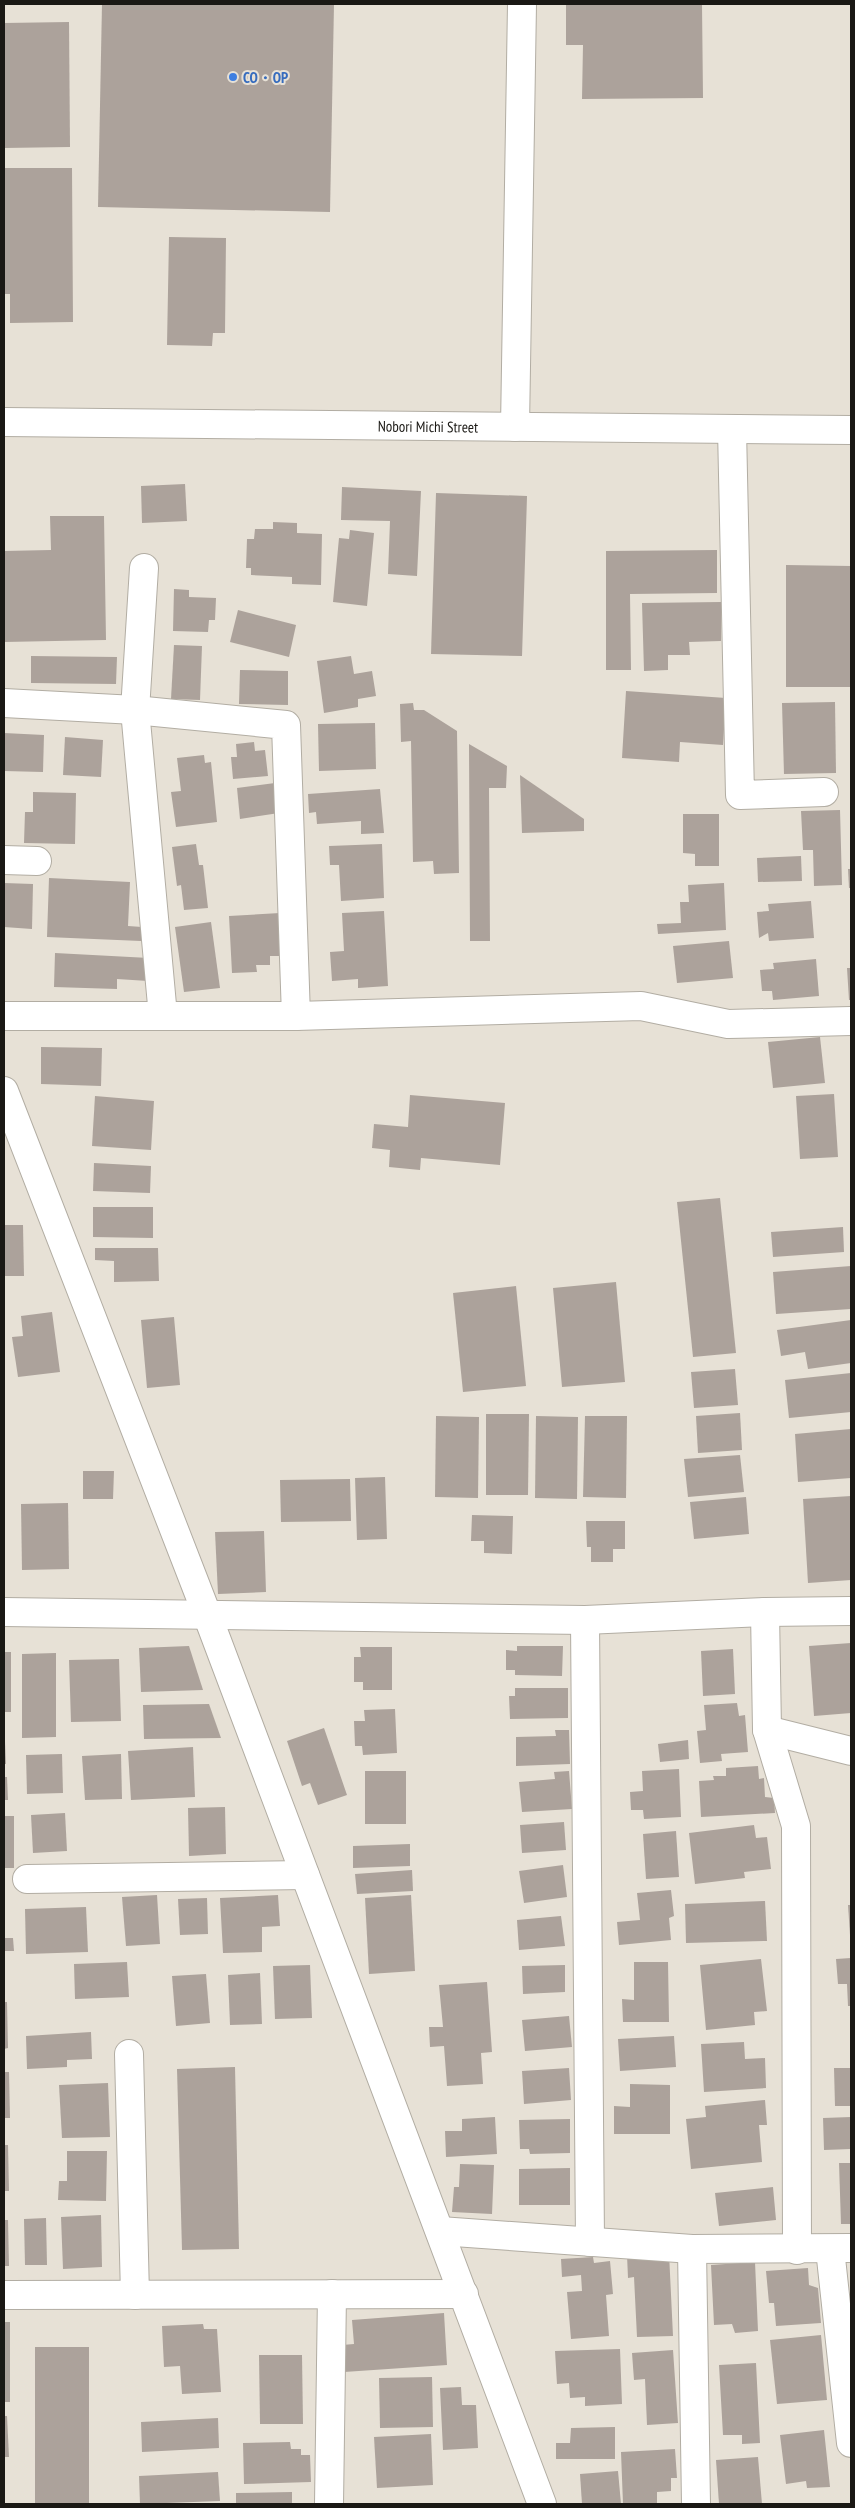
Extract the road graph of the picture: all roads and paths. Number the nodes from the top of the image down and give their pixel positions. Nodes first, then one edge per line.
1 (522, 4) edge
2 (4, 422) edge
3 (515, 427) junction
4 (732, 430) junction
5 (851, 430) edge
6 (144, 568) dead end
7 (4, 704) edge
8 (135, 710) junction
9 (824, 792) dead end
10 (4, 860) edge
11 (37, 861) dead end
12 (4, 1016) edge
13 (163, 1016) junction
14 (296, 1016) junction
15 (851, 1021) edge
16 (4, 1091) edge
17 (851, 1611) edge
18 (4, 1612) edge
19 (765, 1612) junction
20 (208, 1617) junction
21 (585, 1620) junction
22 (767, 1730) junction
23 (851, 1751) edge
24 (305, 1875) junction
25 (27, 1879) dead end
26 (129, 2054) dead end
27 (440, 2231) junction
28 (590, 2242) junction
29 (692, 2249) junction
30 (841, 2249) edge
31 (797, 2250) junction
32 (332, 2294) junction
33 (464, 2294) junction
34 (4, 2295) edge
35 (135, 2295) junction
36 (851, 2443) edge
37 (330, 2504) edge
38 (542, 2504) edge
39 (696, 2504) edge

1 - 3 street
2 - 3 street, Nobori Michi Street
3 - 4 street, Nobori Michi Street
4 - 5 street, Nobori Michi Street
4 - 9 street
6 - 8 street
7 - 8 street
8 - 13 street
8 - 14 street
10 - 11 street
12 - 13 street
13 - 14 street
14 - 15 street
16 - 20 street
17 - 19 street
18 - 20 street
19 - 21 street
19 - 22 street
20 - 21 street
20 - 24 street
21 - 28 street
22 - 23 street
22 - 31 street
24 - 25 street
24 - 27 street
26 - 35 street
27 - 28 street
27 - 33 street
28 - 29 street
29 - 31 street
29 - 39 street
30 - 31 street
30 - 36 street
32 - 33 street
32 - 35 street
32 - 37 street
33 - 38 street
34 - 35 street

